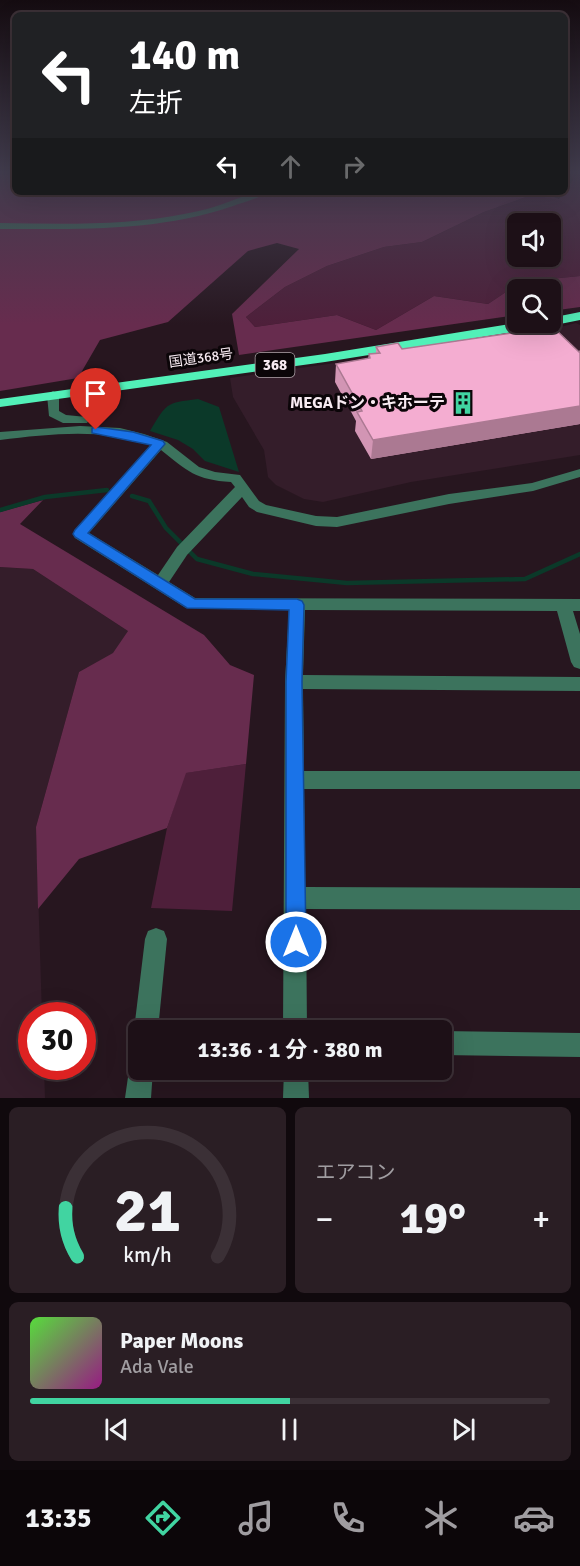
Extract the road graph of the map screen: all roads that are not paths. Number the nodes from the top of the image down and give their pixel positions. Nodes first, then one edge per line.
1 (150, 222) edge
2 (0, 226) edge
3 (580, 316) edge
4 (561, 320) edge
5 (507, 329) edge
6 (53, 395) junction
7 (0, 403) edge
8 (113, 432) junction
9 (0, 436) edge
10 (159, 444) junction
11 (580, 473) edge
12 (241, 489) junction
13 (160, 584) junction
14 (297, 605) junction
15 (572, 605) edge
16 (580, 662) edge
17 (294, 682) junction
18 (580, 684) edge
19 (296, 780) junction
20 (580, 780) edge
21 (296, 898) junction
22 (580, 899) edge
23 (156, 939) dead end
24 (147, 1020) edge
25 (295, 1020) edge
26 (452, 1043) edge
27 (580, 1045) edge
28 (140, 1080) edge
29 (296, 1080) edge
30 (138, 1098) edge
31 (296, 1098) edge

1 - 2 street
3 - 4 highway, 国道368号 / 368
5 - 6 highway, 国道368号 / 368
6 - 7 highway, 国道368号 / 368
6 - 8 street
8 - 9 street
8 - 10 street
10 - 12 street
10 - 13 street
11 - 12 street
12 - 13 street
13 - 14 street
14 - 15 street
14 - 17 street
15 - 16 street
17 - 18 street
17 - 19 street
19 - 20 street
19 - 21 street
21 - 22 street
21 - 25 street
23 - 24 street
26 - 27 street
28 - 30 street
29 - 31 street

